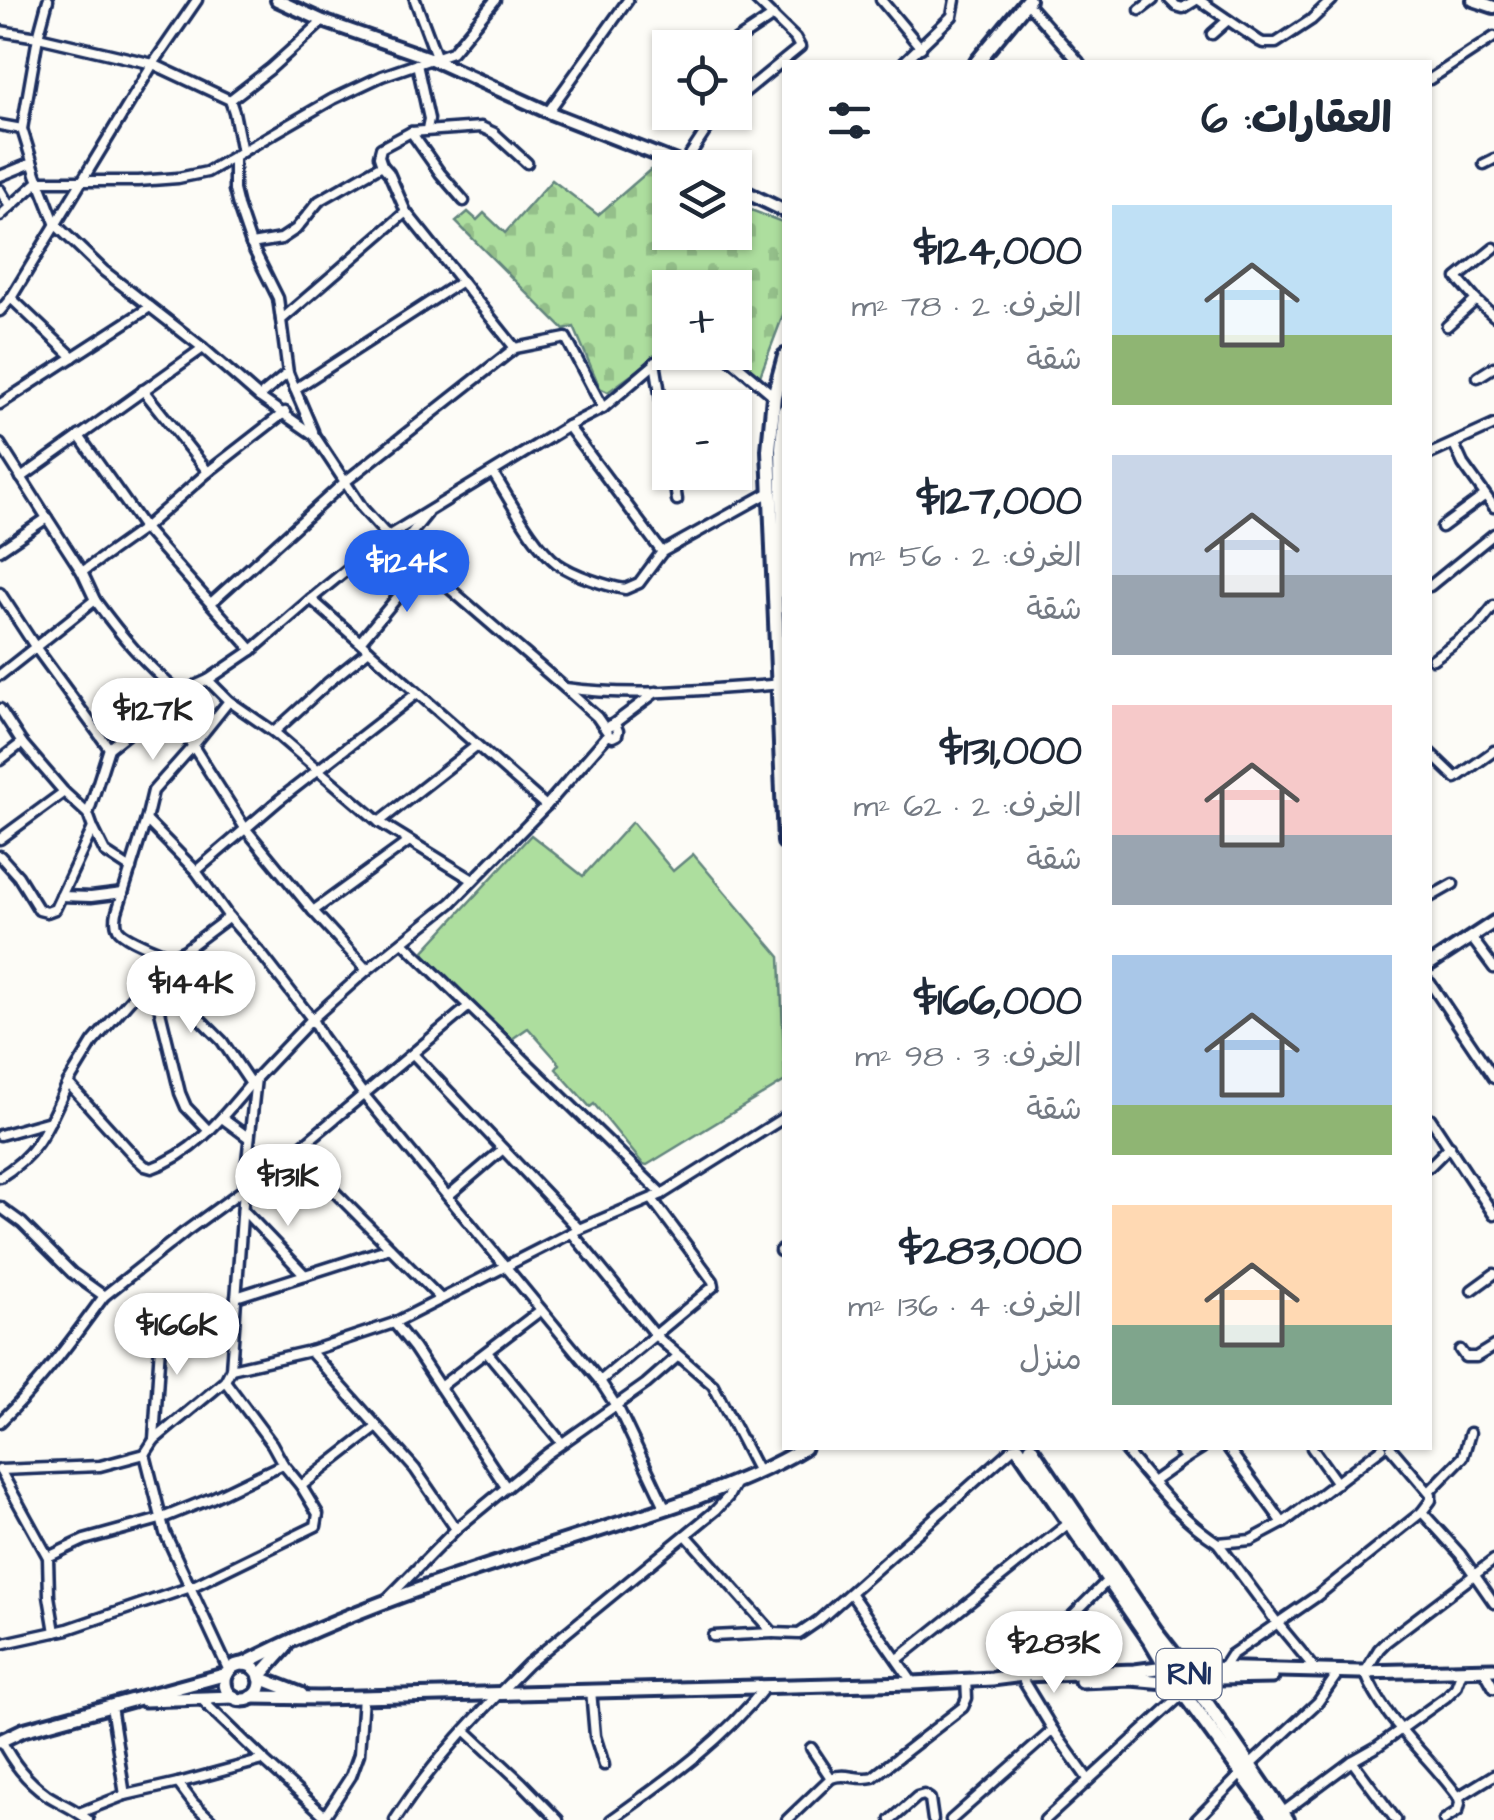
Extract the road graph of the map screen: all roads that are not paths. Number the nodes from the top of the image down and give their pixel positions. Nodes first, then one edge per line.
1 (48, 0) edge
2 (198, 0) edge
3 (277, 0) edge
4 (415, 0) edge
5 (495, 0) edge
6 (628, 0) edge
7 (756, 0) edge
8 (880, 0) edge
9 (955, 0) edge
10 (1153, 0) edge
11 (1170, 0) edge
12 (1198, 0) edge
13 (1332, 0) edge
14 (1473, 0) edge
15 (1032, 3) edge
16 (1494, 6) edge
17 (1140, 10) dead end
18 (774, 16) junction
19 (323, 20) junction
20 (1228, 20) junction
21 (752, 31) edge
22 (0, 32) edge
23 (1212, 34) dead end
24 (38, 37) junction
25 (1494, 37) edge
26 (918, 51) junction
27 (432, 57) junction
28 (784, 60) edge
29 (907, 60) edge
30 (925, 60) edge
31 (979, 60) edge
32 (989, 60) edge
33 (1077, 60) edge
34 (782, 62) edge
35 (153, 64) junction
36 (417, 64) junction
37 (1432, 77) edge
38 (752, 86) edge
39 (230, 100) junction
40 (548, 112) junction
41 (0, 125) edge
42 (22, 129) junction
43 (428, 129) junction
44 (411, 132) junction
45 (652, 152) edge
46 (238, 155) junction
47 (1494, 159) edge
48 (32, 163) junction
49 (527, 163) dead end
50 (1484, 164) dead end
51 (382, 165) junction
52 (0, 176) edge
53 (39, 181) junction
54 (82, 181) junction
55 (0, 190) edge
56 (752, 195) edge
57 (464, 202) dead end
58 (10, 207) junction
59 (782, 209) edge
60 (406, 212) junction
61 (0, 216) edge
62 (56, 225) junction
63 (250, 244) junction
64 (1494, 248) edge
65 (462, 280) junction
66 (11, 298) junction
67 (1476, 300) junction
68 (150, 307) junction
69 (0, 311) edge
70 (1494, 316) edge
71 (281, 320) junction
72 (1446, 326) dead end
73 (203, 348) junction
74 (515, 348) junction
75 (74, 357) junction
76 (652, 365) edge
77 (782, 367) edge
78 (1494, 367) edge
79 (743, 370) edge
80 (288, 373) junction
81 (1478, 377) dead end
82 (295, 389) junction
83 (143, 390) junction
84 (774, 396) junction
85 (260, 397) junction
86 (0, 404) edge
87 (603, 408) junction
88 (285, 412) junction
89 (1494, 425) edge
90 (568, 426) junction
91 (80, 436) junction
92 (314, 436) junction
93 (0, 444) edge
94 (1454, 444) junction
95 (782, 448) edge
96 (1432, 453) edge
97 (208, 472) junction
98 (493, 474) junction
99 (21, 478) junction
100 (346, 481) junction
101 (675, 490) edge
102 (770, 492) junction
103 (782, 492) edge
104 (1484, 496) junction
105 (677, 500) dead end
106 (433, 507) junction
107 (1494, 508) edge
108 (47, 518) junction
109 (1442, 527) dead end
110 (144, 528) junction
111 (1494, 534) edge
112 (388, 536) junction
113 (400, 546) junction
114 (0, 550) edge
115 (662, 552) junction
116 (425, 564) junction
117 (82, 572) junction
118 (1432, 584) edge
119 (0, 593) edge
120 (311, 599) junction
121 (95, 600) junction
122 (211, 603) junction
123 (1494, 606) edge
124 (360, 642) junction
125 (36, 648) junction
126 (252, 650) junction
127 (369, 650) junction
128 (1434, 659) dead end
129 (0, 675) edge
130 (208, 680) junction
131 (781, 685) edge
132 (566, 688) junction
133 (656, 692) junction
134 (179, 693) junction
135 (416, 694) junction
136 (229, 701) junction
137 (162, 706) junction
138 (0, 710) edge
139 (782, 724) edge
140 (611, 729) junction
141 (274, 732) junction
142 (22, 743) junction
143 (193, 746) junction
144 (476, 746) junction
145 (109, 748) junction
146 (1494, 751) edge
147 (1432, 755) edge
148 (0, 760) edge
149 (320, 770) junction
150 (64, 792) junction
151 (546, 806) junction
152 (88, 814) junction
153 (146, 820) junction
154 (379, 822) junction
155 (93, 828) junction
156 (245, 828) junction
157 (0, 839) edge
158 (408, 842) junction
159 (0, 856) edge
160 (131, 869) junction
161 (196, 871) junction
162 (473, 880) junction
163 (1453, 884) dead end
164 (123, 893) junction
165 (61, 896) junction
166 (1432, 897) edge
167 (313, 911) junction
168 (228, 916) junction
169 (1494, 922) edge
170 (1471, 937) junction
171 (403, 942) junction
172 (172, 957) junction
173 (1432, 963) edge
174 (1494, 968) edge
175 (367, 970) junction
176 (162, 973) junction
177 (1432, 987) edge
178 (468, 1007) junction
179 (312, 1019) junction
180 (414, 1054) junction
181 (1494, 1078) edge
182 (253, 1081) junction
183 (68, 1083) junction
184 (364, 1095) junction
185 (222, 1118) junction
186 (782, 1119) edge
187 (50, 1121) junction
188 (1432, 1121) edge
189 (209, 1131) junction
190 (0, 1136) edge
191 (249, 1138) junction
192 (1450, 1146) junction
193 (503, 1149) junction
194 (295, 1152) junction
195 (1432, 1164) edge
196 (0, 1176) edge
197 (244, 1188) junction
198 (662, 1194) junction
199 (448, 1196) junction
200 (652, 1199) junction
201 (0, 1207) edge
202 (1492, 1208) edge
203 (243, 1210) junction
204 (576, 1231) junction
205 (390, 1248) junction
206 (507, 1267) junction
207 (1494, 1274) edge
208 (306, 1275) junction
209 (1472, 1290) dead end
210 (104, 1296) junction
211 (236, 1297) junction
212 (441, 1300) junction
213 (541, 1310) junction
214 (162, 1313) dead end
215 (394, 1323) junction
216 (656, 1336) junction
217 (1494, 1346) edge
218 (1460, 1350) dead end
219 (310, 1351) junction
220 (487, 1352) junction
221 (678, 1356) junction
222 (231, 1370) junction
223 (225, 1381) junction
224 (600, 1381) junction
225 (440, 1387) junction
226 (616, 1404) junction
227 (0, 1422) edge
228 (376, 1427) junction
229 (1470, 1433) dead end
230 (154, 1440) junction
231 (562, 1442) junction
232 (787, 1450) edge
233 (800, 1450) edge
234 (1014, 1450) edge
235 (1017, 1450) edge
236 (1032, 1450) edge
237 (1126, 1450) edge
238 (1179, 1450) edge
239 (1199, 1450) edge
240 (1229, 1450) edge
241 (1313, 1450) edge
242 (1379, 1450) edge
243 (1393, 1450) edge
244 (145, 1454) junction
245 (1186, 1458) junction
246 (283, 1464) junction
247 (0, 1470) edge
248 (749, 1476) junction
249 (1152, 1482) junction
250 (1337, 1482) junction
251 (301, 1486) junction
252 (506, 1487) junction
253 (1428, 1492) junction
254 (666, 1509) junction
255 (1422, 1512) junction
256 (160, 1518) junction
257 (1068, 1523) junction
258 (1284, 1523) junction
259 (456, 1528) junction
260 (686, 1536) junction
261 (1218, 1543) junction
262 (48, 1557) junction
263 (1494, 1560) edge
264 (1474, 1575) junction
265 (1109, 1579) junction
266 (191, 1587) junction
267 (851, 1594) junction
268 (384, 1601) junction
269 (1494, 1603) edge
270 (1278, 1624) junction
271 (55, 1632) junction
272 (773, 1632) junction
273 (713, 1636) dead end
274 (291, 1641) junction
275 (0, 1644) edge
276 (898, 1659) junction
277 (244, 1664) junction
278 (1166, 1666) junction
279 (1184, 1667) junction
280 (1222, 1669) junction
281 (1317, 1670) junction
282 (1489, 1670) edge
283 (1462, 1671) junction
284 (228, 1672) junction
285 (1362, 1672) junction
286 (1336, 1676) junction
287 (260, 1677) junction
288 (1024, 1679) junction
289 (966, 1680) junction
290 (913, 1683) junction
291 (1185, 1685) junction
292 (764, 1687) junction
293 (1494, 1688) edge
294 (592, 1690) junction
295 (500, 1692) junction
296 (363, 1696) junction
297 (234, 1697) junction
298 (252, 1697) junction
299 (320, 1698) junction
300 (130, 1700) junction
301 (202, 1700) junction
302 (111, 1706) junction
303 (0, 1730) edge
304 (23, 1730) junction
305 (465, 1730) junction
306 (1053, 1730) junction
307 (1400, 1730) junction
308 (0, 1740) edge
309 (811, 1748) dead end
310 (263, 1760) junction
311 (1352, 1761) junction
312 (604, 1764) dead end
313 (1246, 1769) junction
314 (1494, 1774) edge
315 (831, 1778) junction
316 (1088, 1779) junction
317 (178, 1782) junction
318 (125, 1795) junction
319 (1458, 1797) junction
320 (79, 1812) junction
321 (1282, 1818) edge
322 (1392, 1818) edge
323 (325, 1819) edge
324 (88, 1820) edge
325 (211, 1820) edge
326 (396, 1820) edge
327 (558, 1820) edge
328 (611, 1820) edge
329 (787, 1820) edge
330 (891, 1820) edge
331 (933, 1820) edge
332 (951, 1820) edge
333 (1045, 1820) edge
334 (1196, 1820) edge
335 (1444, 1820) edge

1 - 24 street
2 - 35 street
3 - 19 street
4 - 27 street
5 - 27 street
6 - 40 street
7 - 18 street
8 - 26 street
9 - 26 street
10 - 17 street
11 - 12 street
12 - 20 street
13 - 20 street
14 - 16 street
15 - 31 main road
15 - 32 main road
15 - 33 street
18 - 21 street
18 - 28 street
19 - 27 street
19 - 39 street
20 - 23 street
22 - 24 street
24 - 35 street
24 - 42 street
25 - 37 street
26 - 29 street
26 - 30 street
27 - 36 street
27 - 40 street
34 - 38 street
35 - 39 street
35 - 54 street
36 - 43 street
36 - 46 street
39 - 46 street
40 - 45 street
41 - 42 street
42 - 48 street
43 - 44 street
43 - 49 street
44 - 51 street
44 - 57 street
46 - 54 street
46 - 63 street
47 - 50 street
48 - 52 street
48 - 53 street
51 - 60 street
51 - 63 street
53 - 54 street
53 - 58 street
53 - 62 street
54 - 62 street
55 - 58 street
56 - 59 street
58 - 61 street
60 - 65 street
60 - 71 street
62 - 66 street
62 - 68 street
63 - 71 street
64 - 67 street
65 - 74 street
65 - 82 street
66 - 69 street
66 - 75 street
67 - 70 street
67 - 72 street
68 - 73 street
68 - 75 street
71 - 80 street
73 - 83 street
73 - 85 street
74 - 87 street
74 - 100 street
75 - 86 street
76 - 87 street
77 - 84 main road
78 - 81 street
79 - 84 street
80 - 82 street
80 - 85 street
82 - 92 street
83 - 91 street
83 - 97 street
84 - 102 main road
85 - 88 street
87 - 90 street
88 - 92 street
88 - 97 street
89 - 94 street
90 - 98 street
90 - 115 street
91 - 99 street
91 - 110 street
92 - 100 street
93 - 99 street
94 - 96 street
94 - 104 street
95 - 103 main road
97 - 110 street
98 - 106 street
98 - 115 street
99 - 108 street
100 - 112 street
100 - 122 street
101 - 105 street
102 - 115 street
102 - 131 main road
104 - 107 street
104 - 109 street
106 - 112 street
106 - 113 street
108 - 114 street
108 - 117 street
110 - 117 street
110 - 122 street
111 - 118 street
112 - 113 street
112 - 120 street
113 - 116 street
116 - 124 street
116 - 132 street
117 - 121 street
119 - 125 street
120 - 124 street
120 - 126 street
121 - 125 street
121 - 134 street
122 - 126 street
123 - 128 street
124 - 127 street
125 - 129 street
125 - 145 street
126 - 130 street
127 - 135 street
127 - 141 street
130 - 134 street
130 - 136 street
131 - 133 street
131 - 139 main road
132 - 133 street
132 - 140 street
133 - 140 street
134 - 137 street
135 - 144 street
135 - 149 street
136 - 141 street
136 - 143 street
137 - 143 street
137 - 145 street
138 - 142 street
140 - 151 street
141 - 149 street
142 - 148 street
142 - 150 street
143 - 153 street
143 - 156 street
144 - 151 street
144 - 154 street
145 - 152 street
146 - 147 street
149 - 154 street
149 - 156 street
150 - 152 street
150 - 157 street
151 - 162 street
152 - 155 street
153 - 160 street
153 - 161 street
154 - 158 street
155 - 160 street
155 - 165 street
156 - 161 street
156 - 167 street
158 - 162 street
158 - 167 street
159 - 165 street
160 - 164 street
161 - 168 street
162 - 171 street
163 - 166 street
164 - 165 street
164 - 172 street
167 - 175 street
168 - 172 street
168 - 179 street
169 - 170 street
170 - 173 street
170 - 174 street
171 - 175 street
171 - 178 street
172 - 176 street
175 - 179 street
176 - 182 street
176 - 183 street
176 - 189 street
177 - 181 street
178 - 180 street
178 - 198 street
179 - 182 street
179 - 184 street
180 - 184 street
180 - 193 street
182 - 185 street
182 - 191 street
183 - 187 street
183 - 189 street
184 - 194 street
184 - 199 street
185 - 189 street
185 - 191 street
186 - 198 street
187 - 190 street
187 - 196 street
188 - 192 street
191 - 197 street
192 - 195 street
192 - 202 street
193 - 199 street
193 - 204 street
194 - 197 street
194 - 205 street
197 - 203 street
197 - 210 street
198 - 200 street
199 - 206 street
200 - 204 street
200 - 216 street
201 - 210 street
203 - 208 street
203 - 211 street
204 - 206 street
204 - 216 street
205 - 208 street
205 - 212 street
206 - 212 street
206 - 213 street
207 - 209 street
208 - 211 street
210 - 227 street
211 - 222 street
212 - 215 street
213 - 220 street
213 - 224 street
214 - 230 street
215 - 219 street
215 - 225 street
216 - 221 street
216 - 224 street
217 - 218 street
219 - 222 street
219 - 228 street
220 - 225 street
220 - 231 street
221 - 226 street
221 - 248 street
222 - 223 street
223 - 230 street
223 - 246 street
224 - 226 street
225 - 252 street
226 - 231 street
226 - 254 street
228 - 251 street
228 - 259 street
229 - 253 street
230 - 244 street
231 - 252 street
232 - 248 main road
233 - 248 main road
234 - 267 street
235 - 257 main road, RN1
236 - 279 main road, RN1
237 - 249 street
238 - 245 street
239 - 245 street
240 - 258 street
241 - 250 street
242 - 250 street
243 - 253 street
244 - 247 street
244 - 256 street
245 - 249 street
246 - 251 street
246 - 256 street
247 - 262 street
248 - 254 main road
248 - 260 street
249 - 261 street
250 - 258 street
251 - 266 street
252 - 259 street
253 - 255 street
254 - 268 main road
255 - 264 street
255 - 270 street
256 - 262 street
256 - 266 street
257 - 265 main road, RN1
257 - 276 street
258 - 261 street
259 - 268 street
260 - 272 street
260 - 295 street
261 - 270 street
262 - 271 street
263 - 264 street
264 - 269 street
264 - 285 street
265 - 278 main road, RN1
265 - 288 street
266 - 271 street
266 - 284 street
267 - 272 street
267 - 276 street
268 - 274 main road
270 - 280 street
270 - 281 street
271 - 275 street
272 - 273 street
274 - 277 main road
274 - 287 main road
276 - 290 street
277 - 284 main road
277 - 287 main road
278 - 279 main road
278 - 288 main road
278 - 291 main road, RN1
279 - 280 main road
279 - 291 main road, RN1
280 - 281 main road
281 - 285 main road
282 - 283 main road
282 - 293 street
283 - 285 main road
283 - 307 street
284 - 297 main road
284 - 300 main road
285 - 286 main road
285 - 307 street
286 - 291 main road
286 - 313 street
287 - 298 main road
287 - 299 main road
288 - 289 main road
288 - 291 main road
288 - 306 street
289 - 290 main road
289 - 315 street
290 - 292 main road
291 - 313 main road, RN1
291 - 316 street
292 - 294 main road
292 - 328 street
294 - 295 main road
294 - 312 street
295 - 296 main road
295 - 305 street
296 - 299 main road
296 - 323 street
297 - 298 main road
297 - 301 main road
298 - 299 main road
300 - 301 main road
300 - 302 main road
301 - 310 street
302 - 304 main road
302 - 318 street
303 - 304 main road
304 - 308 main road
305 - 326 street
305 - 327 street
306 - 316 street
306 - 332 street
307 - 311 street
307 - 319 street
308 - 320 street
309 - 315 street
310 - 317 street
310 - 323 street
311 - 321 street
311 - 322 street
313 - 321 main road, RN1
313 - 334 street
314 - 319 street
315 - 329 street
316 - 333 street
317 - 318 street
317 - 325 street
318 - 320 street
319 - 335 street
320 - 324 street
330 - 331 street

